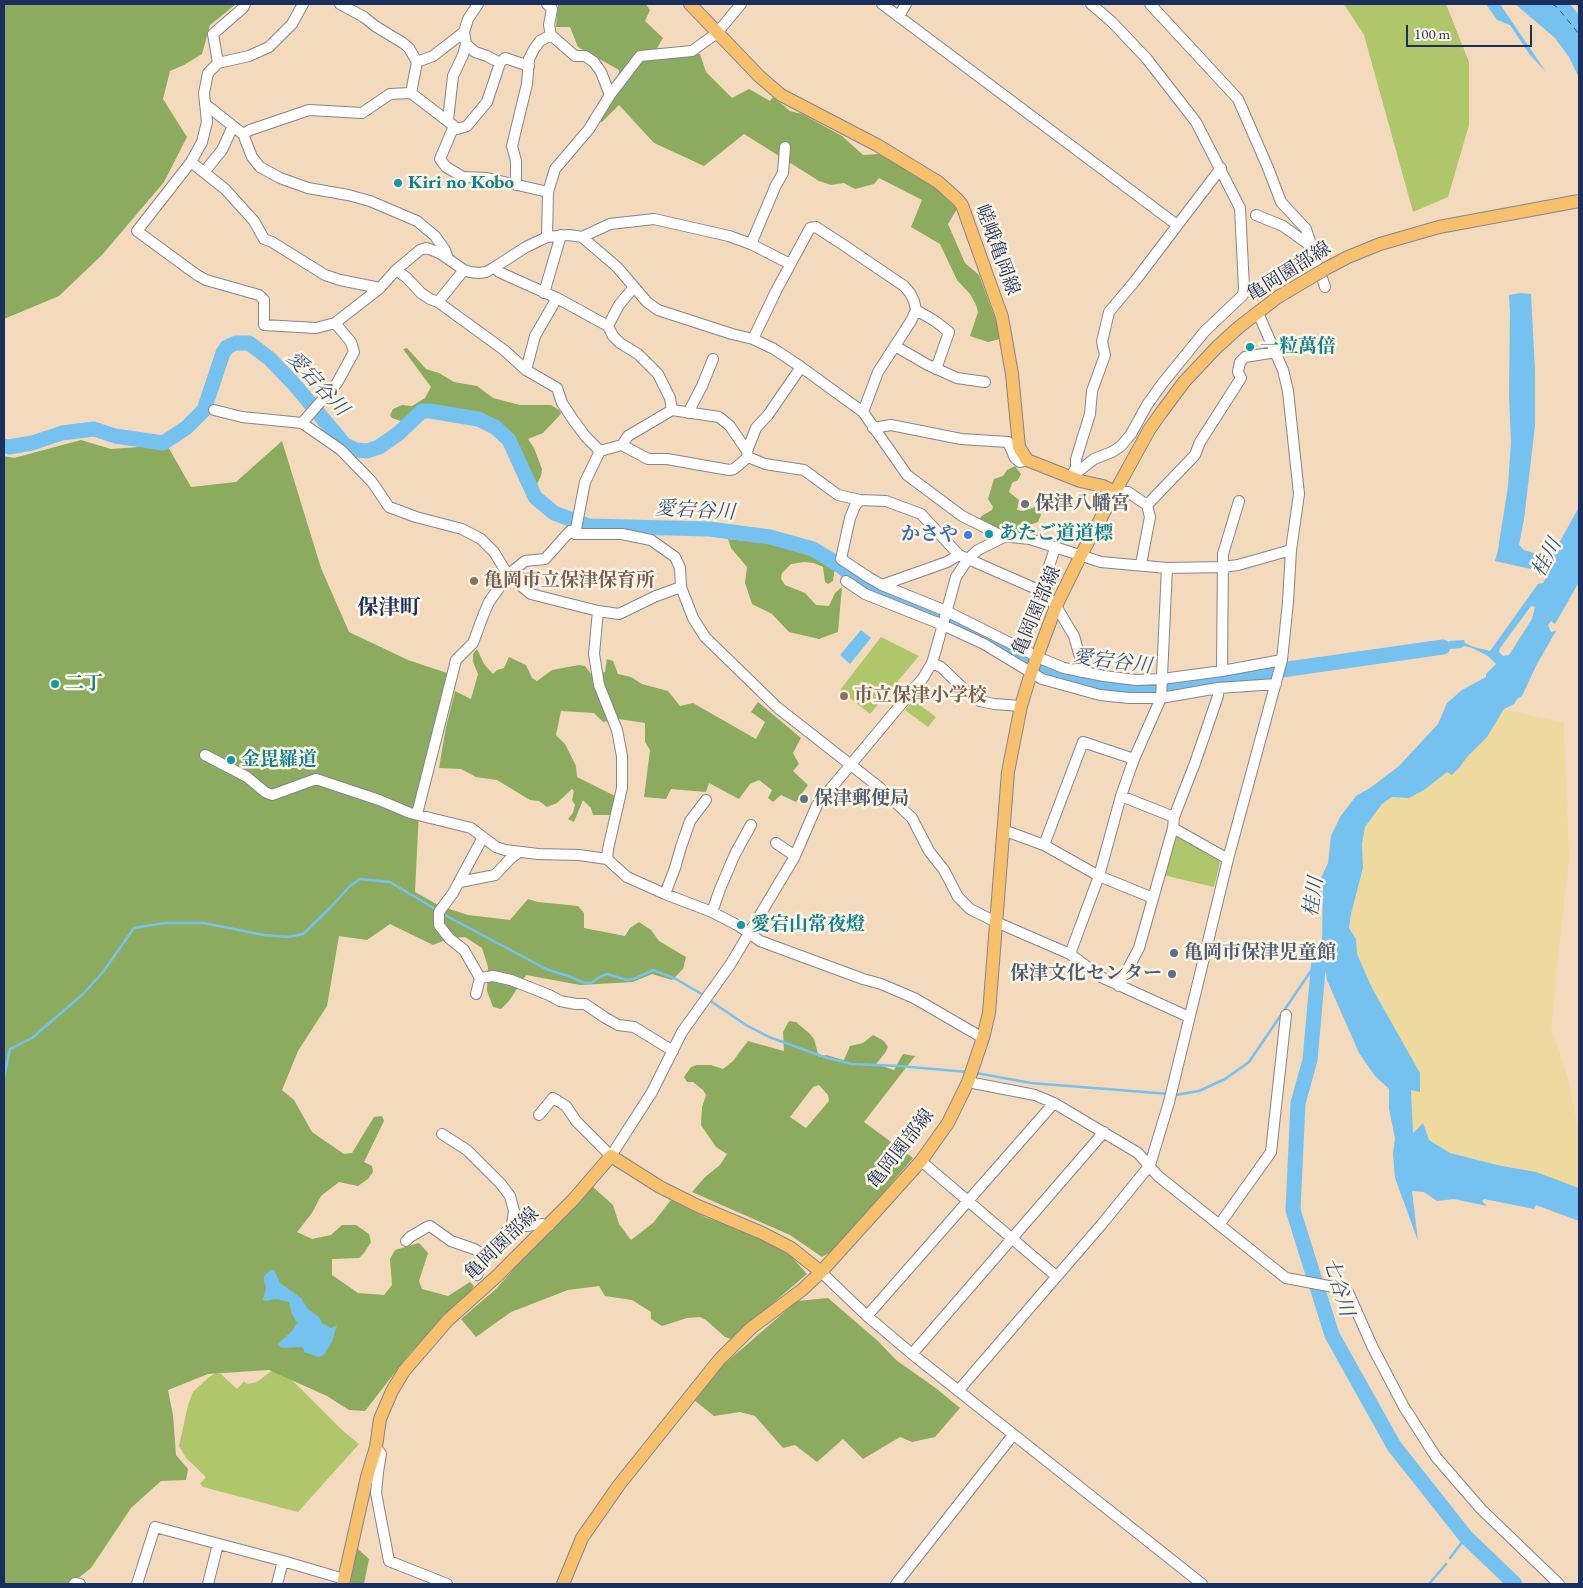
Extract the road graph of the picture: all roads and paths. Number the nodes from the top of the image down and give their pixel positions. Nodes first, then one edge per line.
1 (245, 4) edge
2 (303, 4) edge
3 (340, 4) edge
4 (478, 4) edge
5 (548, 4) edge
6 (690, 4) edge
7 (741, 4) edge
8 (882, 4) edge
9 (906, 4) edge
10 (1091, 4) edge
11 (1150, 4) edge
12 (899, 16) junction
13 (464, 32) junction
14 (718, 33) junction
15 (551, 35) junction
16 (466, 44) junction
17 (417, 62) junction
18 (218, 63) junction
19 (500, 63) junction
20 (529, 66) junction
21 (411, 93) junction
22 (610, 95) junction
23 (205, 104) junction
24 (451, 123) junction
25 (233, 126) junction
26 (243, 134) junction
27 (785, 147) dead end
28 (191, 162) junction
29 (1221, 168) junction
30 (205, 171) junction
31 (516, 185) junction
32 (548, 192) junction
33 (1579, 201) edge
34 (1256, 215) dead end
35 (1177, 225) junction
36 (561, 236) junction
37 (547, 237) junction
38 (582, 237) junction
39 (751, 244) junction
40 (1312, 246) junction
41 (448, 259) junction
42 (790, 264) junction
43 (494, 268) junction
44 (396, 270) junction
45 (464, 270) junction
46 (634, 287) junction
47 (1325, 287) dead end
48 (380, 288) junction
49 (544, 293) junction
50 (557, 298) junction
51 (438, 302) junction
52 (916, 310) junction
53 (1258, 313) junction
54 (335, 323) junction
55 (608, 326) junction
56 (753, 339) junction
57 (895, 346) junction
58 (1276, 352) junction
59 (713, 359) dead end
60 (801, 368) junction
61 (936, 369) junction
62 (526, 370) junction
63 (985, 382) dead end
64 (214, 410) dead end
65 (672, 410) junction
66 (863, 412) junction
67 (688, 413) junction
68 (302, 423) junction
69 (873, 428) junction
70 (622, 445) junction
71 (600, 451) junction
72 (747, 454) junction
73 (1027, 460) junction
74 (1071, 476) junction
75 (1115, 492) junction
76 (860, 500) junction
77 (1239, 501) dead end
78 (1146, 505) junction
79 (575, 531) junction
80 (1004, 537) junction
81 (1056, 548) junction
82 (1290, 550) junction
83 (1082, 555) junction
84 (964, 557) junction
85 (1141, 564) junction
86 (1223, 567) junction
87 (1167, 568) junction
88 (508, 576) junction
89 (846, 581) dead end
90 (882, 585) junction
91 (681, 587) junction
92 (1042, 591) junction
93 (1056, 606) junction
94 (598, 612) junction
95 (945, 618) junction
96 (1282, 662) junction
97 (932, 663) junction
98 (1034, 665) junction
99 (1222, 671) junction
100 (1081, 672) junction
101 (1161, 681) junction
102 (1277, 681) junction
103 (1218, 688) junction
104 (1161, 696) junction
105 (1021, 706) junction
106 (205, 755) dead end
107 (1134, 759) junction
108 (850, 765) junction
109 (1121, 796) junction
110 (706, 800) dead end
111 (417, 814) junction
112 (1174, 817) junction
113 (752, 825) dead end
114 (1173, 828) junction
115 (1003, 830) junction
116 (483, 838) junction
117 (776, 843) dead end
118 (1044, 845) junction
119 (519, 852) junction
120 (795, 856) junction
121 (1228, 859) junction
122 (608, 860) junction
123 (1099, 876) junction
124 (460, 882) junction
125 (664, 894) junction
126 (1153, 898) junction
127 (712, 912) junction
128 (996, 922) junction
129 (749, 934) junction
130 (1070, 954) junction
131 (480, 978) junction
132 (1119, 986) junction
133 (476, 994) dead end
134 (1286, 1015) dead end
135 (1189, 1017) junction
136 (983, 1038) junction
137 (673, 1051) junction
138 (970, 1076) junction
139 (1054, 1103) junction
140 (539, 1115) dead end
141 (1104, 1132) junction
142 (442, 1134) dead end
143 (611, 1156) junction
144 (921, 1161) junction
145 (1150, 1165) junction
146 (967, 1200) junction
147 (512, 1225) junction
148 (1219, 1225) junction
149 (549, 1226) junction
150 (1011, 1239) junction
151 (406, 1240) dead end
152 (486, 1256) junction
153 (821, 1272) junction
154 (477, 1275) dead end
155 (1056, 1276) junction
156 (867, 1316) junction
157 (912, 1354) junction
158 (958, 1391) junction
159 (1013, 1435) junction
160 (376, 1447) junction
161 (218, 1544) junction
162 (283, 1560) junction
163 (343, 1582) edge
164 (74, 1584) edge
165 (80, 1584) edge
166 (137, 1584) edge
167 (208, 1584) edge
168 (277, 1584) edge
169 (447, 1584) edge
170 (563, 1584) edge
171 (896, 1584) edge
172 (1202, 1584) edge
173 (1560, 1584) edge

1 - 18 street
2 - 18 street
3 - 17 street
4 - 13 street
5 - 15 street
6 - 14 main road, 嵯峨亀岡線
7 - 14 street
8 - 12 street
9 - 12 street
10 - 29 street
11 - 40 street
12 - 35 street
13 - 16 street
13 - 17 street
14 - 22 street
14 - 73 main road, 嵯峨亀岡線
15 - 20 street
15 - 22 street
16 - 19 street
16 - 24 street
17 - 21 street
18 - 23 street
19 - 20 street
19 - 24 street
20 - 31 street
21 - 24 street
21 - 26 street
22 - 32 street
23 - 25 street
23 - 28 street
24 - 31 street
25 - 26 street
25 - 30 street
26 - 41 street
27 - 39 street
28 - 30 street
28 - 54 street
29 - 35 street
29 - 74 street
30 - 48 street
31 - 32 street
32 - 37 street
33 - 53 main road, 亀岡園部線, bridge
34 - 40 street
35 - 74 street
36 - 37 street
36 - 38 street
36 - 49 street
37 - 43 street
38 - 39 street
38 - 46 street
39 - 42 street
40 - 47 street
41 - 44 street
41 - 45 street
42 - 52 street
42 - 56 street
43 - 45 street
43 - 49 street
44 - 48 street
44 - 51 street
45 - 51 street
46 - 55 street
46 - 56 street
48 - 54 street
49 - 50 street
50 - 55 street
50 - 62 street
51 - 62 street
52 - 57 street
52 - 61 street
53 - 58 street
53 - 75 main road, 亀岡園部線
54 - 68 street
55 - 65 street
56 - 60 street
57 - 61 street
57 - 66 street
58 - 78 street
58 - 82 street
59 - 67 street
60 - 66 street
60 - 72 street
61 - 63 street
62 - 71 street
64 - 68 street
65 - 67 street
65 - 70 street
66 - 69 street
67 - 72 street
68 - 88 street
69 - 73 street
69 - 80 street
70 - 71 street
70 - 72 street
71 - 79 street
72 - 76 street
73 - 74 main road
74 - 75 main road
75 - 78 street
75 - 83 main road, 亀岡園部線
76 - 84 street
76 - 90 street
77 - 86 street
78 - 85 street
79 - 88 street
79 - 91 street
80 - 81 street
80 - 84 street
81 - 83 street
81 - 92 street
82 - 86 street
82 - 96 street
83 - 85 street
83 - 93 main road, 亀岡園部線
84 - 90 street
84 - 92 street
84 - 95 street
85 - 87 street
86 - 87 street
86 - 99 street
87 - 101 street
88 - 94 street
88 - 111 street
89 - 95 street
90 - 95 street
91 - 94 street
91 - 108 street
92 - 93 street
93 - 98 main road, 亀岡園部線
93 - 100 street
94 - 122 street
95 - 97 street
95 - 98 street
95 - 98 street
96 - 99 street
96 - 102 street
97 - 105 street
97 - 108 street
98 - 100 street
98 - 104 street
98 - 105 main road, 亀岡園部線
99 - 101 street
100 - 101 street
101 - 104 street
102 - 103 street
102 - 121 street
103 - 104 street
103 - 112 street
104 - 107 street
105 - 115 main road, 亀岡園部線
106 - 111 street
107 - 109 street
107 - 118 street
108 - 120 street
108 - 128 street
109 - 112 street
109 - 123 street
110 - 125 street
111 - 116 street
112 - 114 street
113 - 127 street
114 - 121 street
114 - 126 street
115 - 118 street
115 - 128 main road, 亀岡園部線
116 - 119 street
116 - 124 street
117 - 120 street
118 - 123 street
119 - 122 street
119 - 124 street
120 - 129 street
121 - 135 street
122 - 125 street
123 - 126 street
123 - 130 street
124 - 131 street
125 - 127 street
126 - 132 street
127 - 129 street
128 - 130 street
128 - 136 main road, 亀岡園部線
129 - 136 street
129 - 137 street
130 - 132 street
131 - 133 street
131 - 137 street
132 - 135 street
134 - 148 street
135 - 145 street
136 - 138 main road, 亀岡園部線
137 - 143 street
138 - 139 street
138 - 144 main road, 亀岡園部線
139 - 141 street
139 - 146 street
140 - 143 street
141 - 145 street
141 - 150 street
142 - 147 street
143 - 149 main road, 亀岡園部線
143 - 153 main road
144 - 146 street
144 - 153 main road, 亀岡園部線
145 - 148 street
145 - 155 street
146 - 150 street
146 - 156 street
147 - 149 street
147 - 152 street
148 - 173 street
149 - 160 main road, 亀岡園部線
150 - 155 street
150 - 157 street
151 - 152 street
152 - 154 street
153 - 156 street
153 - 170 main road, 亀岡園部線
155 - 158 street
156 - 157 street
157 - 158 street
158 - 159 street
159 - 171 street
159 - 172 street
160 - 163 main road, 亀岡園部線
160 - 169 street
161 - 162 street
161 - 166 street
161 - 167 street
162 - 163 street
162 - 168 street
164 - 165 street

